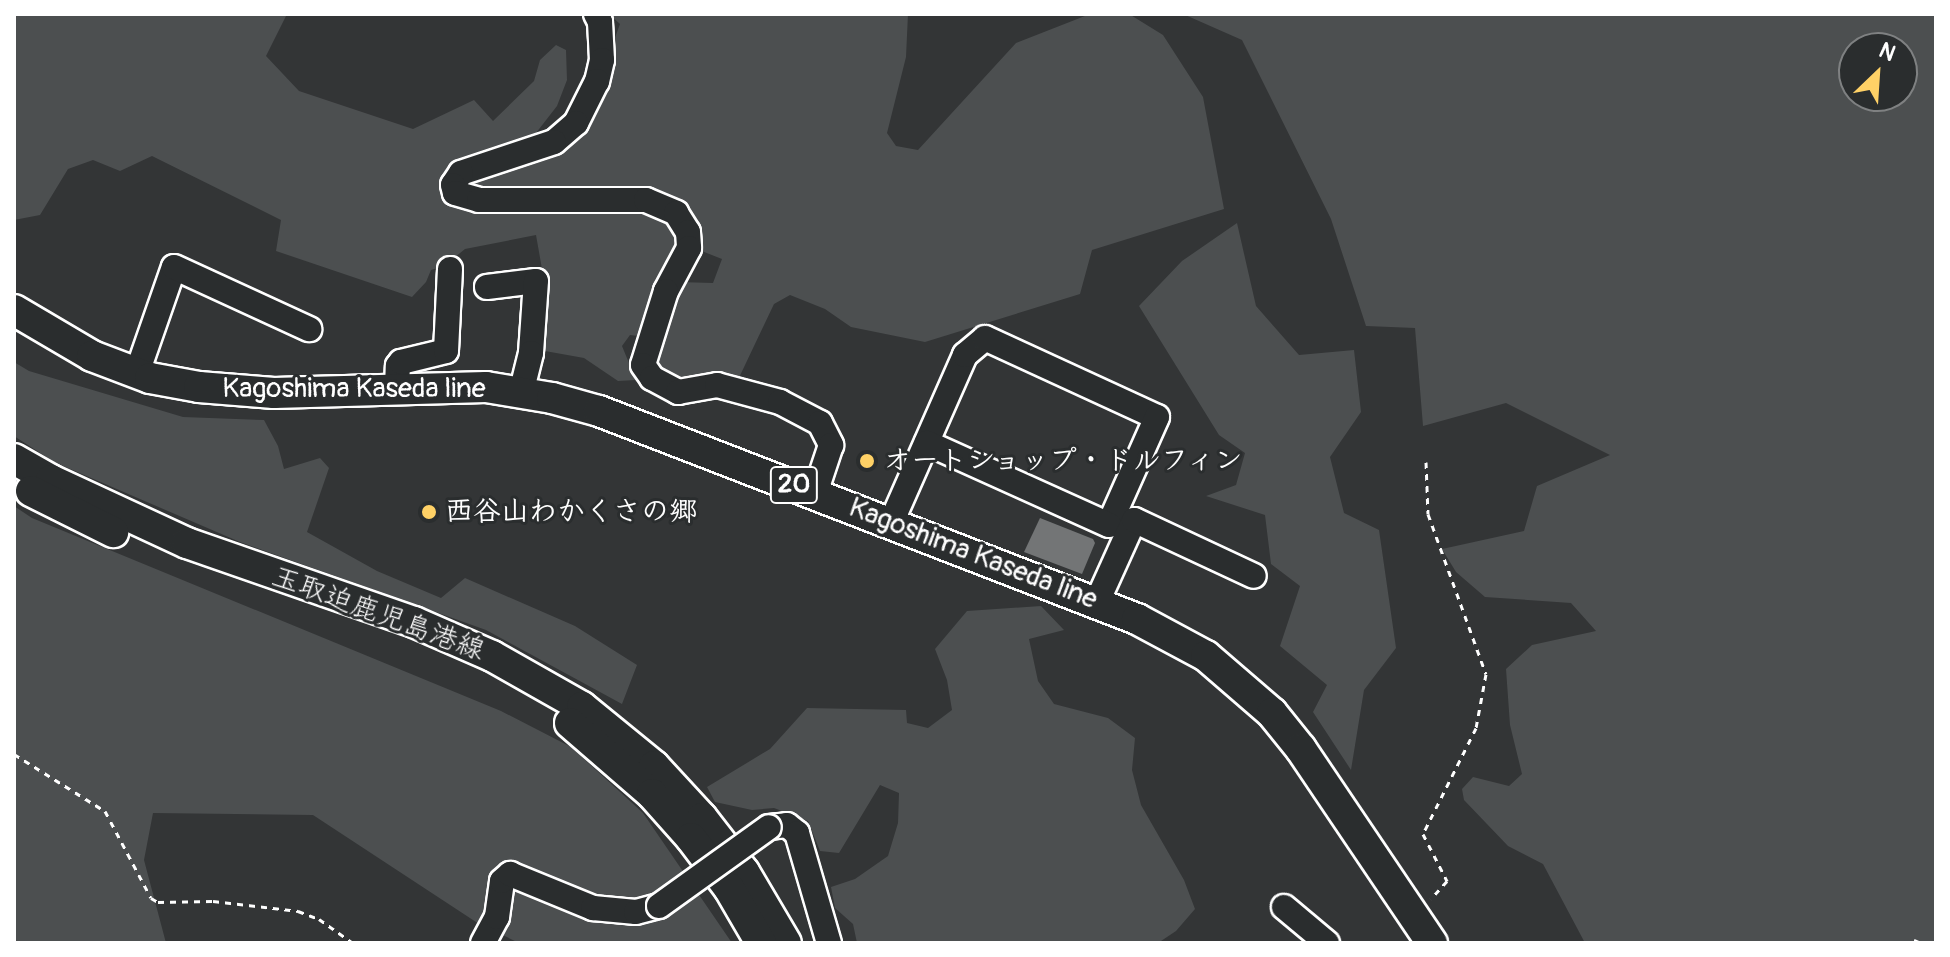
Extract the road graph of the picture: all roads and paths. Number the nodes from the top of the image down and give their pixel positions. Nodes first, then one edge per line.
1 (596, 14) edge
2 (450, 269) dead end
3 (487, 287) dead end
4 (14, 310) edge
5 (309, 329) dead end
6 (137, 373) junction
7 (397, 389) junction
8 (521, 393) junction
9 (927, 443) junction
10 (14, 459) edge
11 (1426, 462) dead end
12 (14, 482) edge
13 (815, 493) junction
14 (891, 523) junction
15 (1254, 576) dead end
16 (1097, 602) junction
17 (14, 754) edge
18 (1284, 907) dead end
19 (1416, 917) junction
20 (1914, 940) dead end
21 (353, 943) edge
22 (483, 943) edge
23 (761, 943) edge
24 (786, 943) edge
25 (829, 943) edge
26 (1327, 943) edge
27 (1432, 943) edge
28 (1921, 943) edge

1 - 13 street
2 - 7 street
3 - 8 street
4 - 6 main road, Kagoshima Kaseda line / 20
5 - 6 street
6 - 7 main road, Kagoshima Kaseda line / 20
7 - 8 main road, Kagoshima Kaseda line / 20
8 - 13 main road, Kagoshima Kaseda line / 20
9 - 9 street
9 - 14 street
10 - 24 main road, 玉取迫鹿児島港線
11 - 19 path
12 - 23 main road, 玉取迫鹿児島港線
13 - 14 main road, Kagoshima Kaseda line / 20
14 - 16 main road, Kagoshima Kaseda line / 20
15 - 16 street
16 - 19 main road, Kagoshima Kaseda line / 20
17 - 21 path
18 - 26 street
19 - 27 main road, Kagoshima Kaseda line / 20
20 - 28 path
22 - 25 street, bridge

